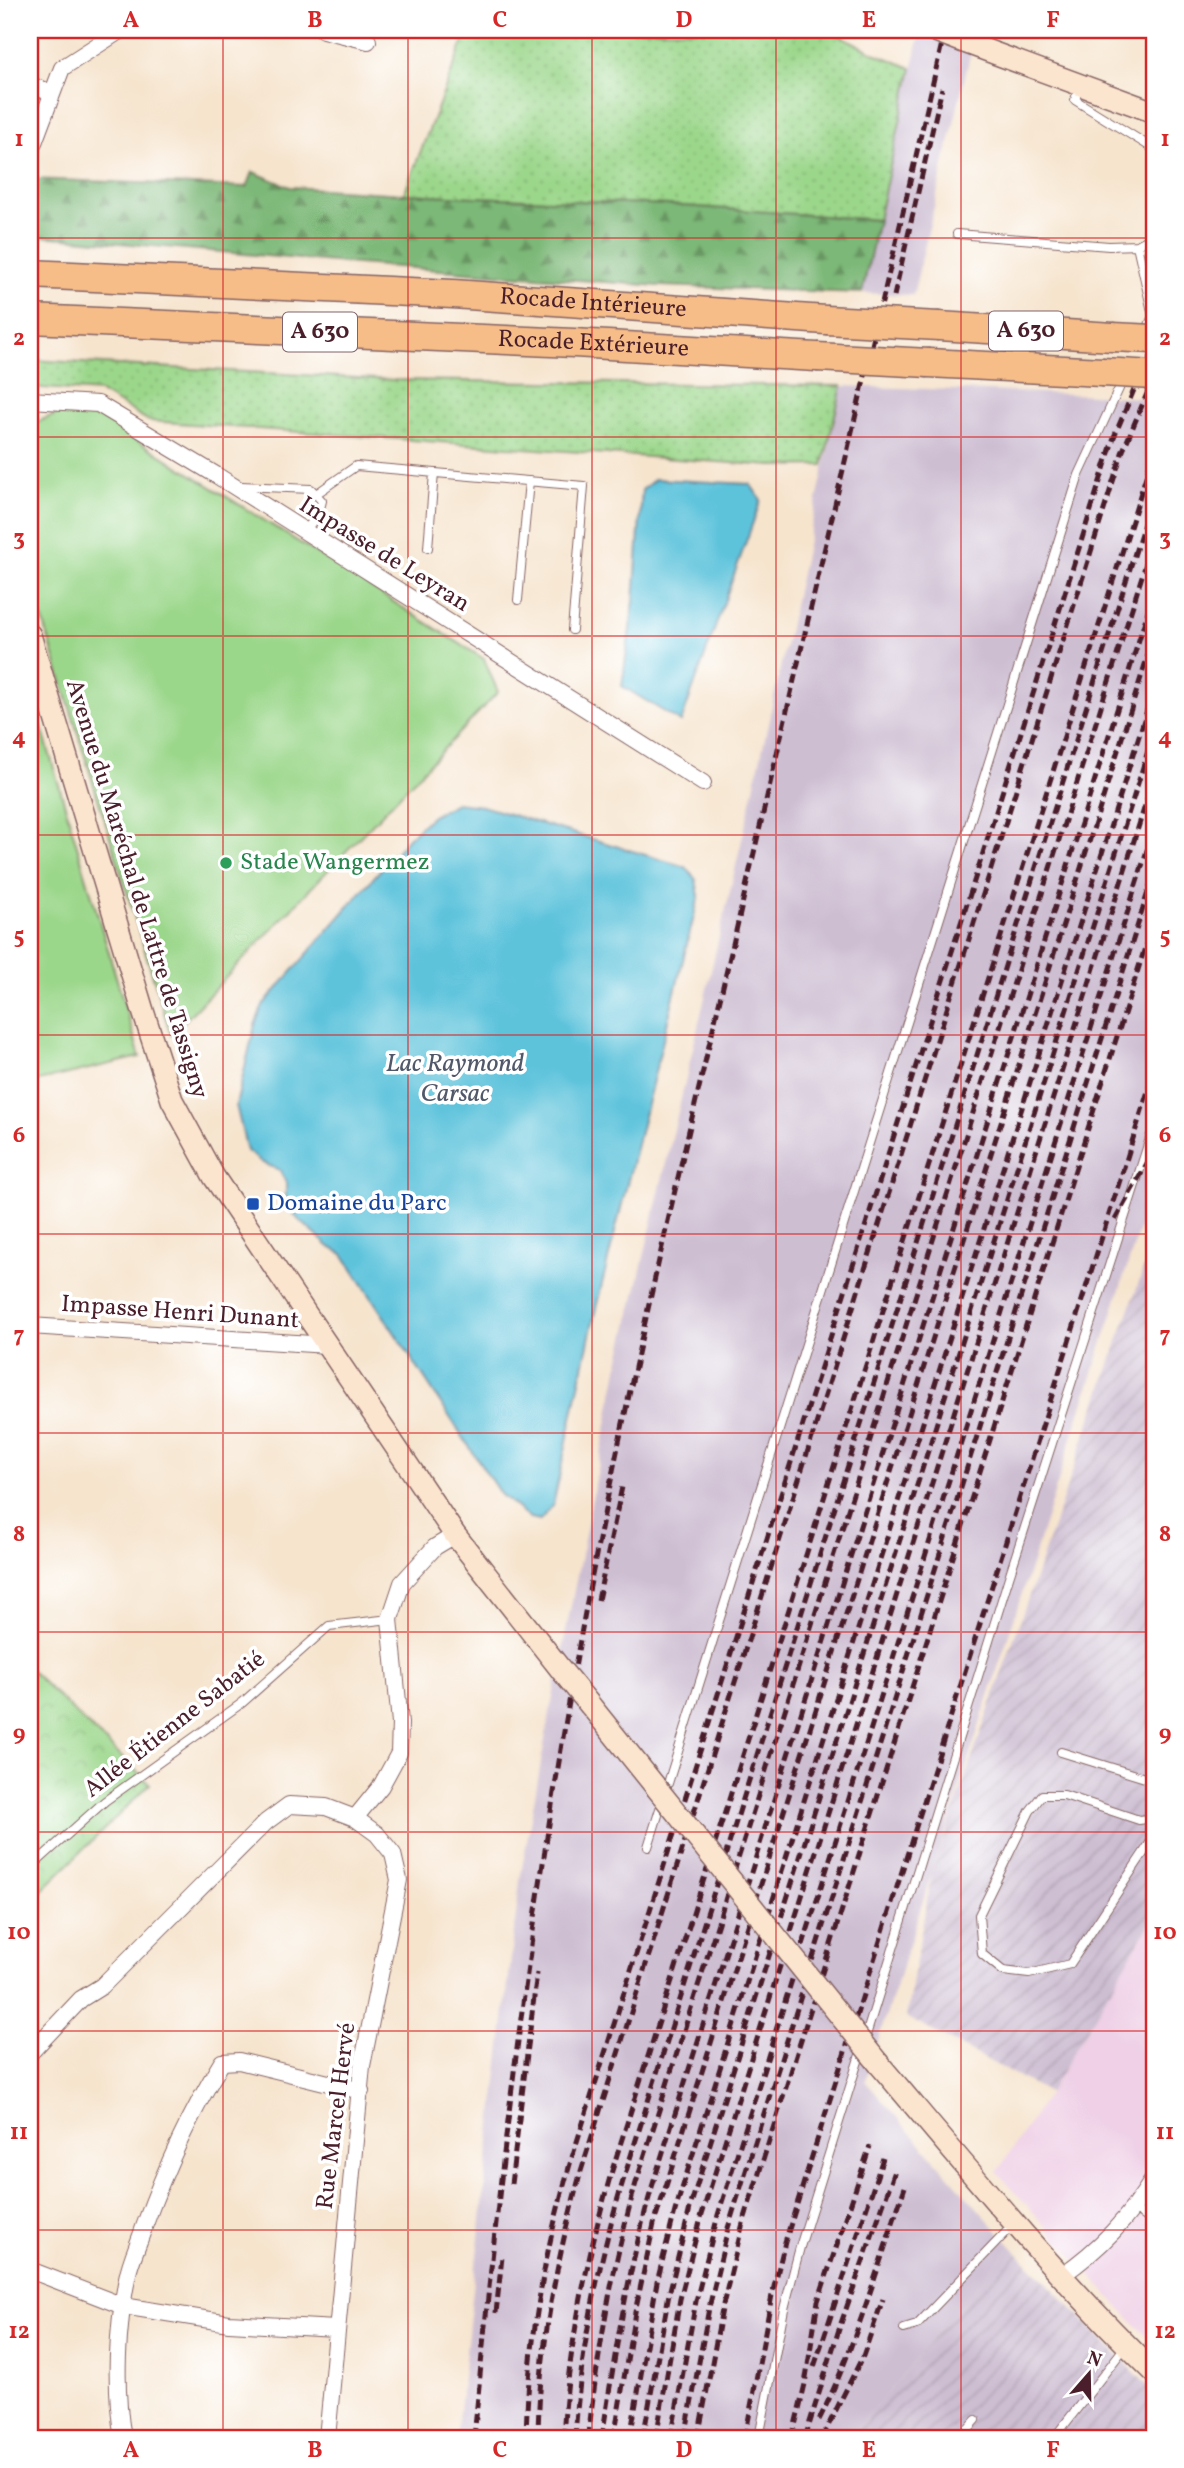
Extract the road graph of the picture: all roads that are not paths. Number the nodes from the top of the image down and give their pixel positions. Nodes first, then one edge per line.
1 (121, 30) edge
2 (323, 30) edge
3 (933, 30) edge
4 (368, 41) dead end
5 (1080, 84) junction
6 (30, 85) edge
7 (52, 93) junction
8 (1154, 112) edge
9 (1154, 149) edge
10 (30, 152) edge
11 (957, 234) dead end
12 (1154, 236) edge
13 (1137, 245) junction
14 (30, 274) edge
15 (30, 319) edge
16 (66, 321) junction
17 (1149, 331) edge
18 (30, 338) edge
19 (1129, 371) edge
20 (30, 400) edge
21 (434, 472) junction
22 (529, 481) junction
23 (233, 486) junction
24 (316, 494) junction
25 (304, 531) junction
26 (428, 548) dead end
27 (518, 600) dead end
28 (572, 630) dead end
29 (30, 635) edge
30 (703, 783) dead end
31 (1154, 1126) edge
32 (30, 1326) edge
33 (327, 1345) junction
34 (455, 1535) junction
35 (390, 1619) junction
36 (1060, 1752) dead end
37 (1154, 1779) edge
38 (355, 1818) junction
39 (1154, 1818) edge
40 (1154, 1837) edge
41 (648, 1847) dead end
42 (30, 1868) edge
43 (30, 2053) edge
44 (361, 2091) junction
45 (1154, 2178) edge
46 (1135, 2209) junction
47 (1154, 2223) edge
48 (1014, 2224) junction
49 (30, 2270) edge
50 (1061, 2276) junction
51 (123, 2306) junction
52 (336, 2329) junction
53 (904, 2329) dead end
54 (1127, 2344) junction
55 (1154, 2372) edge
56 (976, 2420) dead end
57 (1058, 2437) edge
58 (124, 2438) edge
59 (327, 2438) edge
60 (759, 2438) edge
61 (960, 2438) edge

1 - 7 street
2 - 4 street
3 - 5 street, bridge
5 - 8 street
5 - 9 lane
6 - 7 street
7 - 10 street
11 - 13 lane
12 - 13 lane
13 - 17 lane
14 - 17 highway, Rocade Intérieure / A 630, bridge
15 - 16 highway, Rocade Extérieure / A 630
16 - 18 highway
16 - 19 highway, Rocade Extérieure / A 630, bridge
19 - 41 lane
20 - 23 street, Impasse de Leyran
21 - 22 lane
21 - 24 lane
21 - 26 lane
22 - 27 lane
22 - 28 lane
23 - 24 lane
23 - 25 street, Impasse de Leyran
24 - 25 lane
25 - 30 street, Impasse de Leyran
29 - 33 street, Avenue du Maréchal de Lattre de Tassigny
31 - 60 lane
32 - 33 street, Impasse Henri Dunant
33 - 34 street, Avenue du Maréchal de Lattre de Tassigny
34 - 35 street
34 - 48 street, Avenue du Maréchal de Lattre de Tassigny, bridge
35 - 38 street
35 - 42 lane, Allée Étienne Sabatié
36 - 37 lane
38 - 43 street, Rue Marcel Hervé
38 - 44 street, Rue Marcel Hervé
39 - 40 lane
44 - 51 street
44 - 52 street, Rue Marcel Hervé
45 - 46 street
46 - 47 lane
46 - 50 street
48 - 50 street
48 - 53 lane
49 - 51 street
50 - 54 street
51 - 52 street
51 - 58 street
52 - 59 street, Rue Marcel Hervé
54 - 55 street
54 - 57 lane
56 - 61 lane

